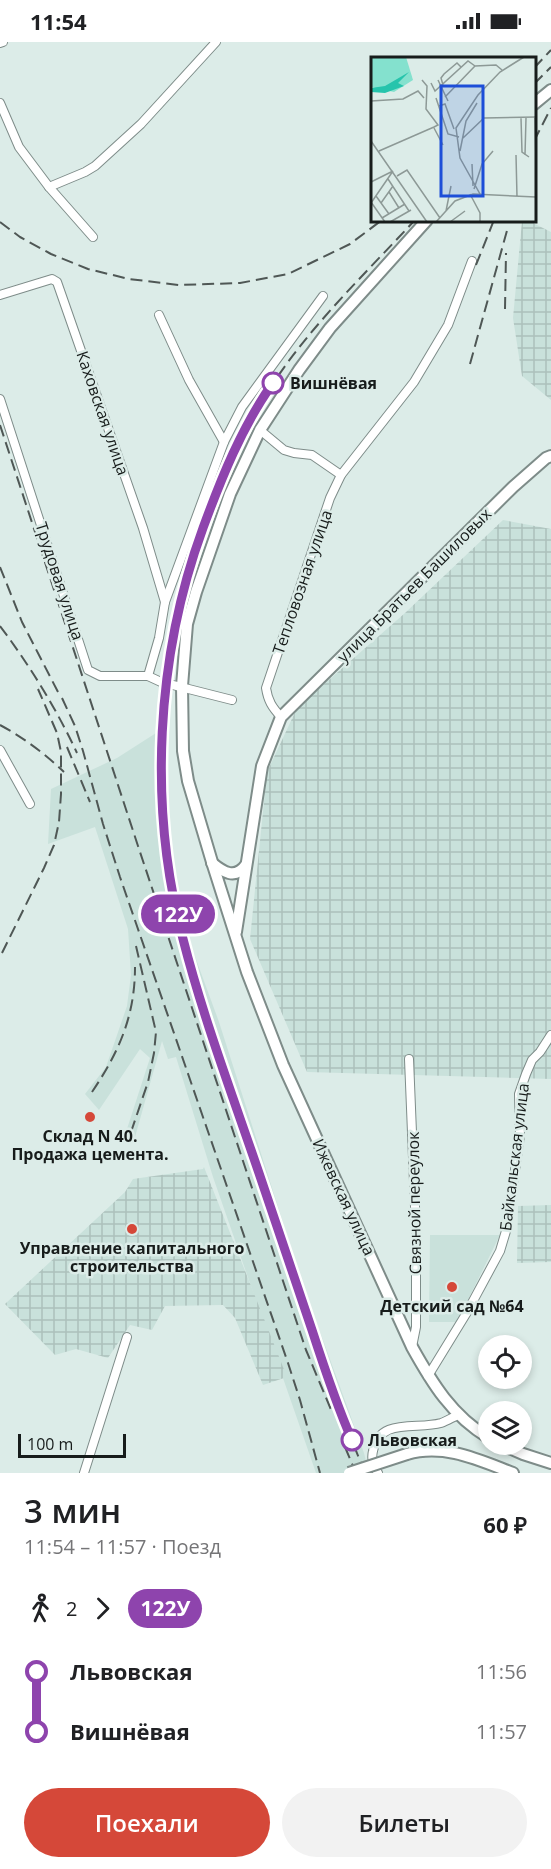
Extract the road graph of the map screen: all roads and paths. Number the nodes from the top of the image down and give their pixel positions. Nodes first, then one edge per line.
1 (216, 42) edge
2 (551, 90) edge
3 (536, 102) edge
4 (0, 103) edge
5 (49, 187) junction
6 (425, 222) edge
7 (93, 237) dead end
8 (472, 261) dead end
9 (0, 295) edge
10 (323, 296) dead end
11 (159, 315) dead end
12 (0, 399) edge
13 (260, 430) junction
14 (224, 442) junction
15 (551, 456) edge
16 (341, 475) junction
17 (165, 602) junction
18 (148, 676) junction
19 (182, 686) junction
20 (232, 700) dead end
21 (281, 717) junction
22 (0, 750) edge
23 (30, 804) dead end
24 (212, 862) junction
25 (246, 866) junction
26 (236, 934) junction
27 (551, 1035) edge
28 (409, 1059) dead end
29 (127, 1337) dead end
30 (412, 1347) junction
31 (428, 1377) junction
32 (458, 1415) junction
33 (478, 1430) edge
34 (526, 1455) edge
35 (551, 1463) edge
36 (84, 1473) edge
37 (349, 1473) edge
38 (378, 1473) edge
39 (513, 1473) edge

1 - 5 street
2 - 3 street
4 - 5 street
5 - 7 street
6 - 13 street, Ижевская улица
8 - 16 street, Тепловозная улица
9 - 17 street, Каховская улица
10 - 14 street
11 - 14 street
12 - 18 street, Трудовая улица
13 - 16 street
13 - 19 street, Ижевская улица
14 - 17 street
15 - 21 street, улица Братьев Башиловых
16 - 21 street, Тепловозная улица
17 - 18 street
18 - 19 street, Трудовая улица
19 - 20 street, Трудовая улица
19 - 24 street, Ижевская улица
21 - 25 street
22 - 23 street
24 - 25 street
24 - 26 street, Ижевская улица
25 - 26 street
26 - 30 street, Ижевская улица
27 - 31 street, Байкальская улица
28 - 30 street, Связной переулок
29 - 36 street
30 - 31 street, Ижевская улица
31 - 32 street, Ижевская улица
32 - 33 street, Ижевская улица
32 - 38 street
34 - 35 street
37 - 39 street, bridge

